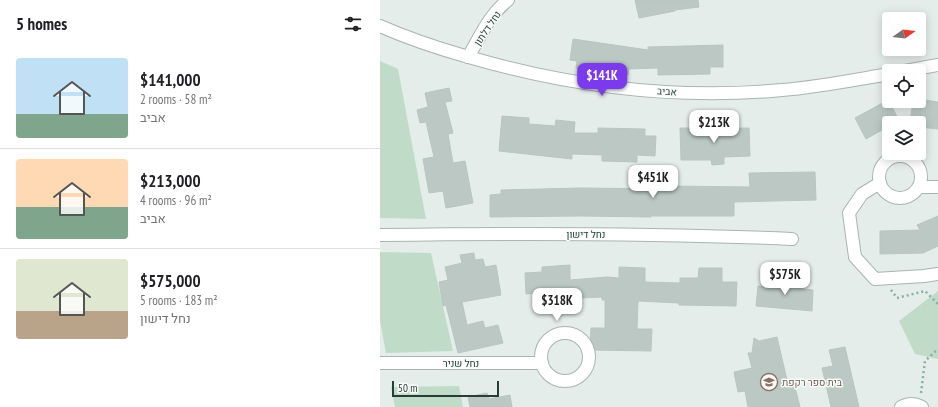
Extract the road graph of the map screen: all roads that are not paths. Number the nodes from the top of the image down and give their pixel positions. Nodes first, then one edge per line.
1 (508, 0) edge
2 (380, 26) edge
3 (468, 57) junction
4 (938, 65) edge
5 (926, 67) edge
6 (882, 75) edge
7 (880, 182) junction
8 (919, 187) junction
9 (938, 187) edge
10 (380, 235) edge
11 (792, 239) dead end
12 (938, 274) edge
13 (380, 363) edge
14 (542, 363) dead end
15 (921, 406) edge
16 (901, 407) edge

1 - 3 street, נחל דלתון
2 - 3 street, אביב
3 - 6 street, אביב
4 - 5 street
7 - 8 street
7 - 8 street
7 - 12 street
8 - 9 street
10 - 11 street, נחל דישון
13 - 14 street, נחל שניר
15 - 16 street

